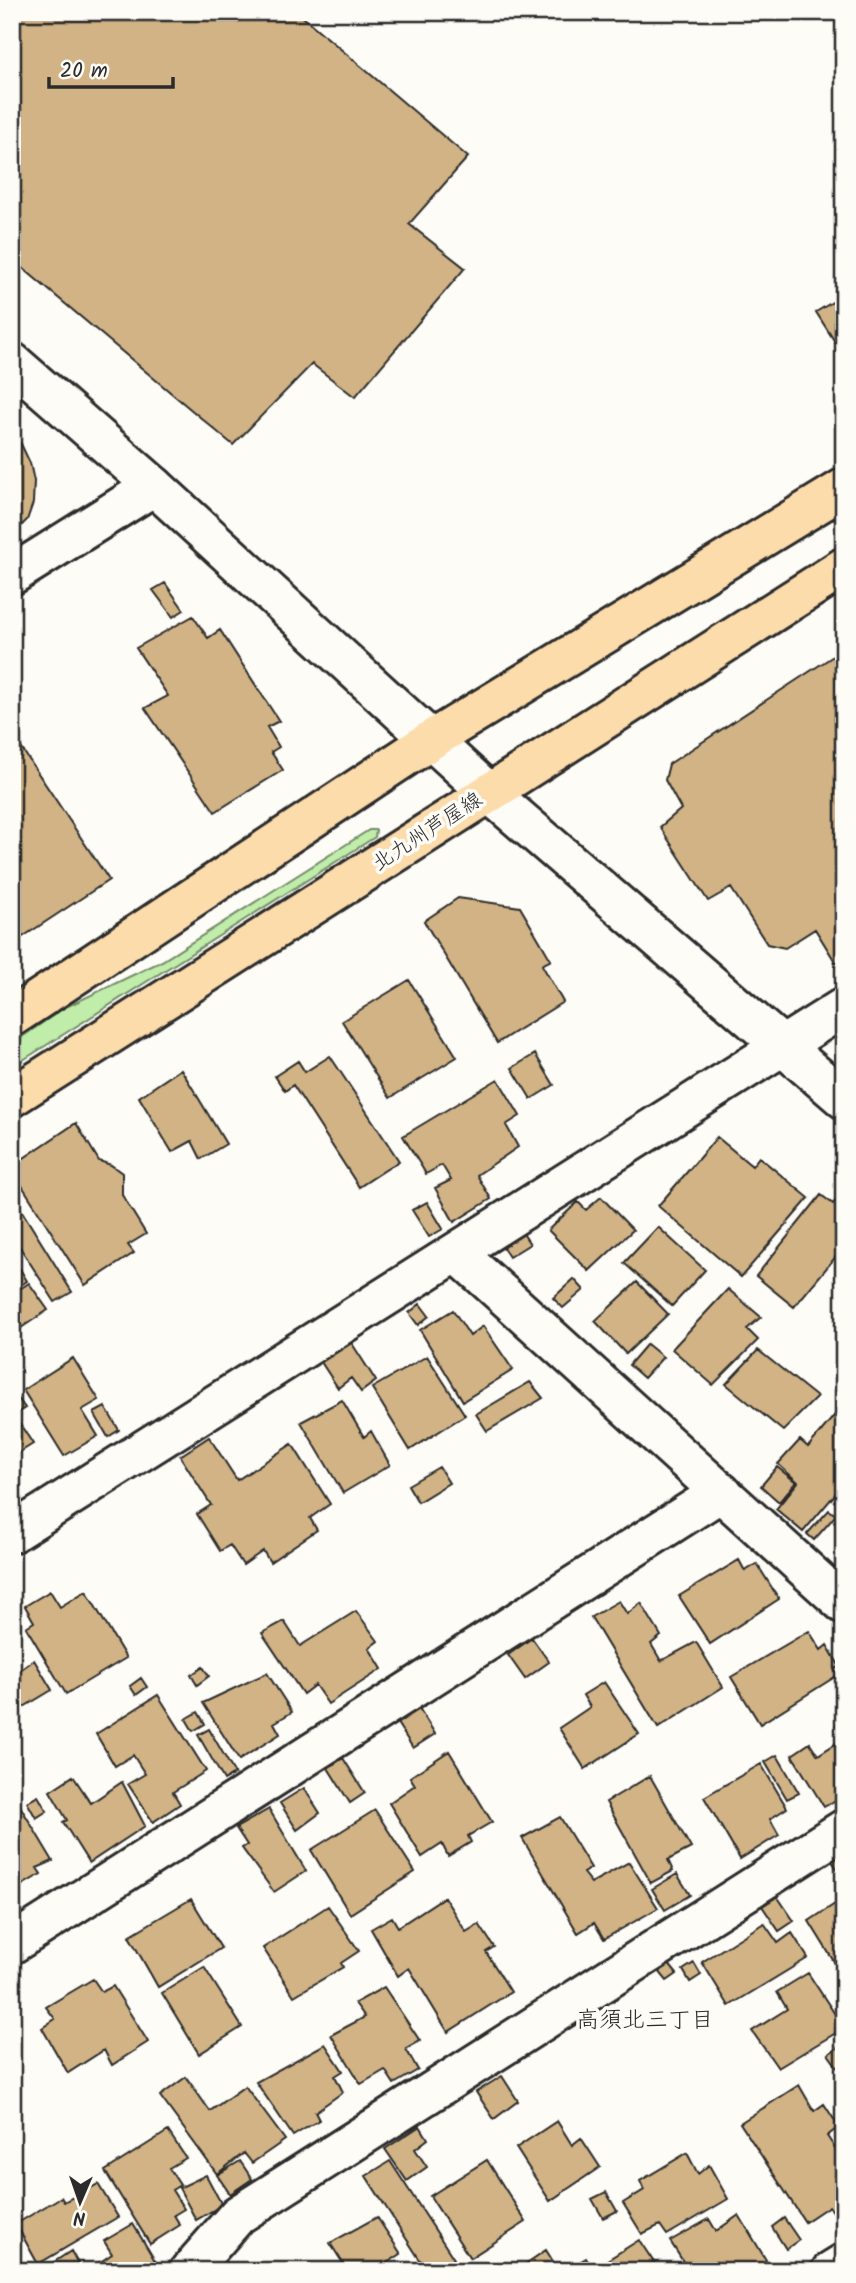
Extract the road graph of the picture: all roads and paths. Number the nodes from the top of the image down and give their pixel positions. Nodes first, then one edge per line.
1 (12, 362) edge
2 (154, 486) junction
3 (844, 488) edge
4 (844, 567) edge
5 (12, 575) edge
6 (430, 740) junction
7 (488, 792) junction
8 (844, 1007) edge
9 (12, 1017) edge
10 (783, 1045) junction
11 (12, 1097) edge
12 (844, 1099) edge
13 (457, 1253) junction
14 (721, 1492) junction
15 (12, 1533) edge
16 (844, 1604) edge
17 (844, 1829) edge
18 (12, 1944) edge
19 (844, 2263) edge
20 (189, 2271) edge
21 (831, 2271) edge

1 - 2 street
2 - 5 street
2 - 6 street
3 - 6 main road
4 - 7 main road, 北九州芦屋線
6 - 7 street
6 - 9 main road
7 - 10 street
7 - 11 main road, 北九州芦屋線
8 - 10 street
10 - 12 street
10 - 13 street
13 - 14 street
13 - 15 street
14 - 16 street
14 - 18 street
17 - 20 street
19 - 21 street

